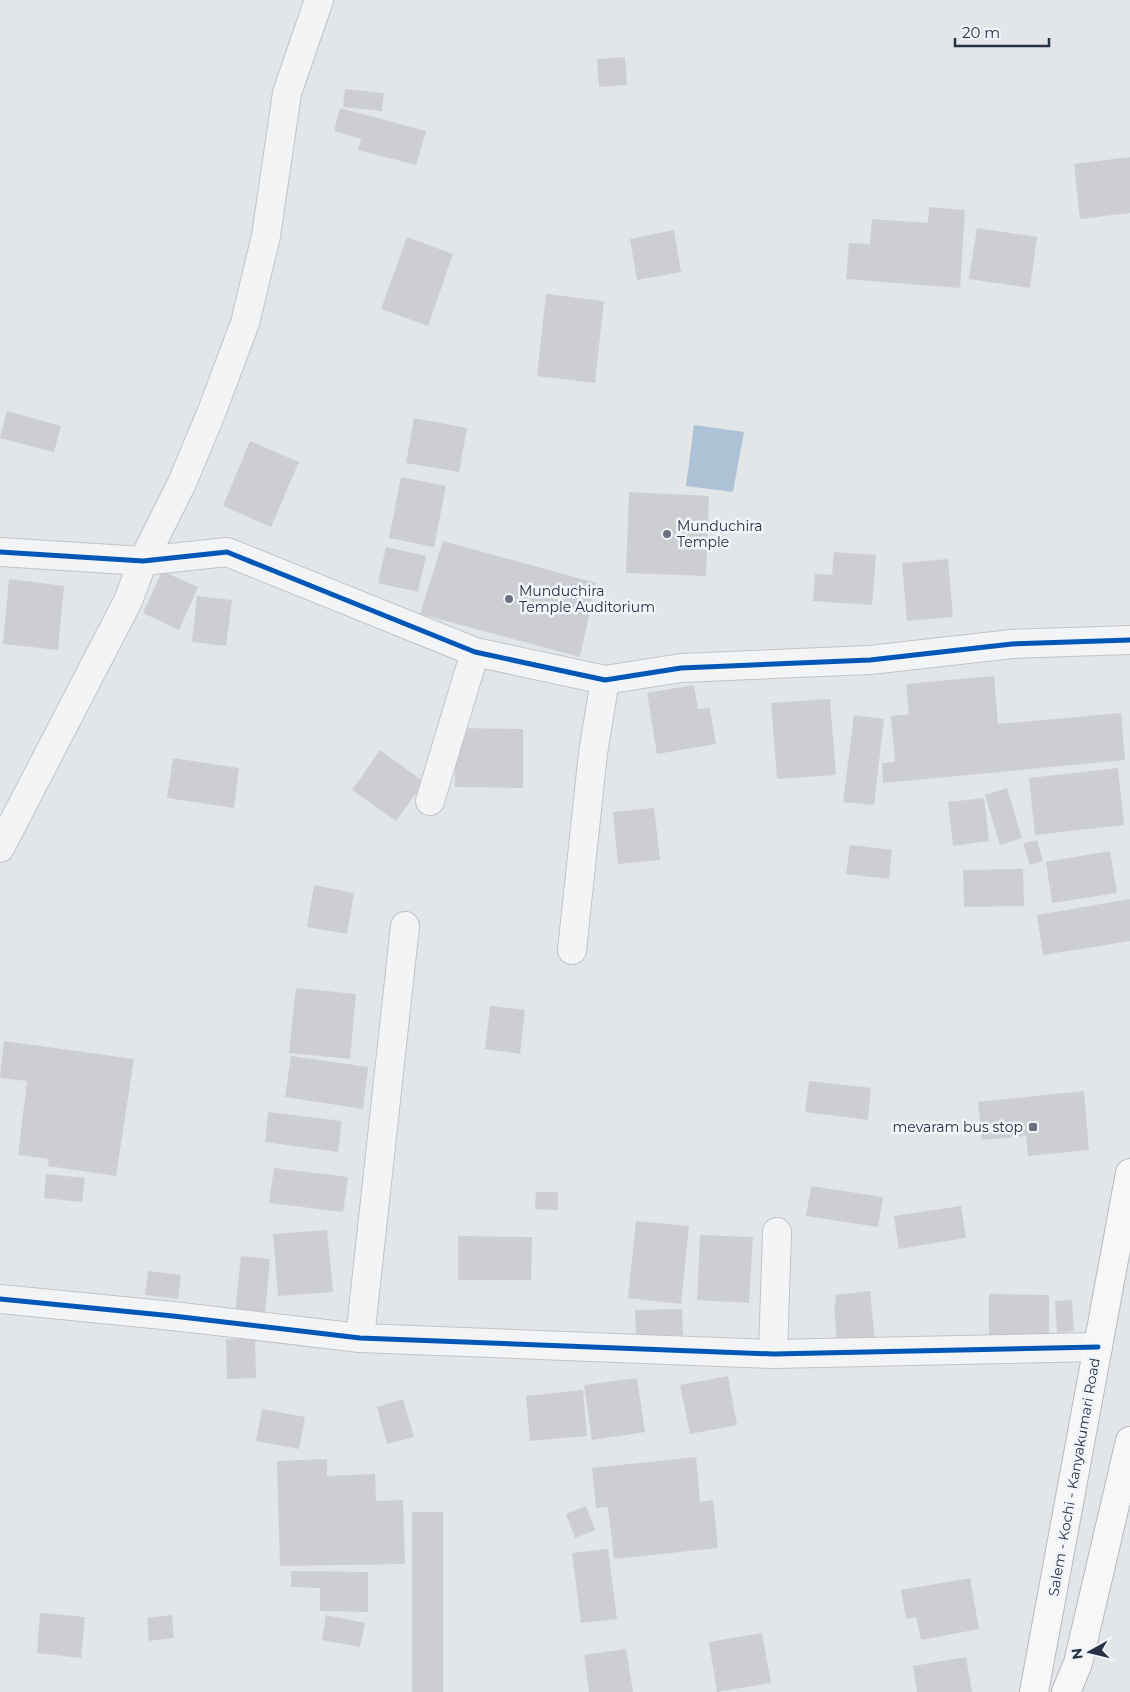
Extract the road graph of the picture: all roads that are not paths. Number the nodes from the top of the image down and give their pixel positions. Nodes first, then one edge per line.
1 (318, 0) edge
2 (0, 552) edge
3 (143, 561) junction
4 (1130, 640) edge
5 (475, 652) junction
6 (605, 680) junction
7 (430, 801) dead end
8 (0, 848) edge
9 (405, 926) dead end
10 (572, 950) dead end
11 (1130, 1173) edge
12 (777, 1232) dead end
13 (0, 1299) edge
14 (360, 1338) junction
15 (1098, 1347) junction
16 (773, 1354) junction
17 (1130, 1441) edge
18 (1034, 1692) edge
19 (1066, 1692) edge

1 - 3 street
2 - 3 street
3 - 5 street
3 - 8 street
4 - 6 street
5 - 6 street
5 - 7 street
6 - 10 street
9 - 14 street
11 - 15 highway, Salem - Kochi - Kanyakumari Road
12 - 16 street
13 - 14 street
14 - 16 street
15 - 16 street
15 - 18 highway, Salem - Kochi - Kanyakumari Road
17 - 19 highway

